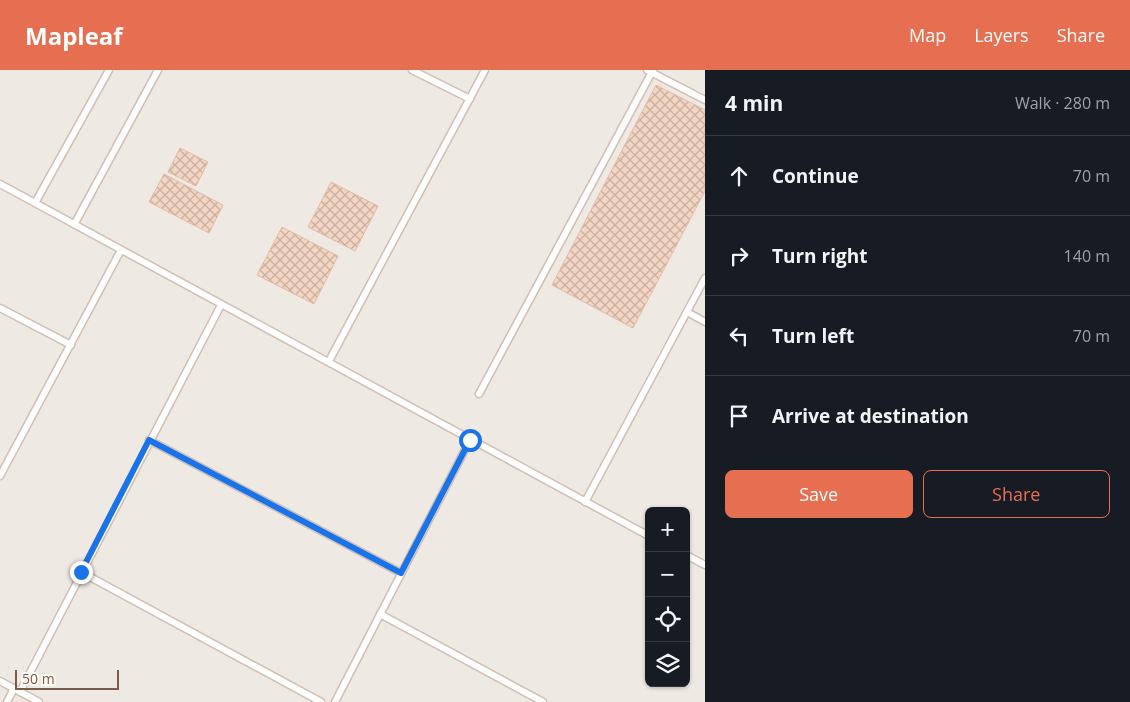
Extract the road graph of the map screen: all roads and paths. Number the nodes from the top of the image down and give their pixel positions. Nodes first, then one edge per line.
1 (109, 70) edge
2 (158, 70) edge
3 (412, 70) edge
4 (485, 70) edge
5 (651, 71) edge
6 (470, 99) junction
7 (705, 100) edge
8 (0, 184) edge
9 (35, 203) junction
10 (76, 223) junction
11 (121, 250) junction
12 (705, 278) edge
13 (221, 304) junction
14 (0, 308) edge
15 (687, 312) junction
16 (705, 322) edge
17 (71, 345) junction
18 (328, 360) junction
19 (479, 394) dead end
20 (149, 440) junction
21 (470, 440) junction
22 (0, 476) edge
23 (585, 502) junction
24 (645, 534) edge
25 (690, 557) edge
26 (705, 565) edge
27 (81, 572) junction
28 (401, 573) junction
29 (380, 614) junction
30 (0, 681) edge
31 (17, 690) junction
32 (7, 702) edge
33 (39, 702) edge
34 (321, 702) edge
35 (335, 702) edge
36 (543, 702) edge

1 - 9 lane
2 - 10 lane
3 - 6 lane
4 - 6 lane
5 - 7 lane
5 - 19 lane
6 - 18 lane
8 - 9 lane
9 - 10 lane
10 - 11 lane
11 - 13 lane
11 - 17 lane
12 - 15 lane
13 - 18 lane
13 - 20 lane
14 - 17 lane
15 - 16 lane
15 - 23 lane
17 - 22 lane
18 - 21 lane
20 - 27 lane
20 - 28 lane
21 - 23 lane
21 - 28 lane
23 - 24 lane
25 - 26 lane
27 - 31 lane
27 - 34 lane
28 - 29 lane
29 - 35 lane
29 - 36 lane
30 - 31 lane
31 - 32 lane
31 - 33 lane

